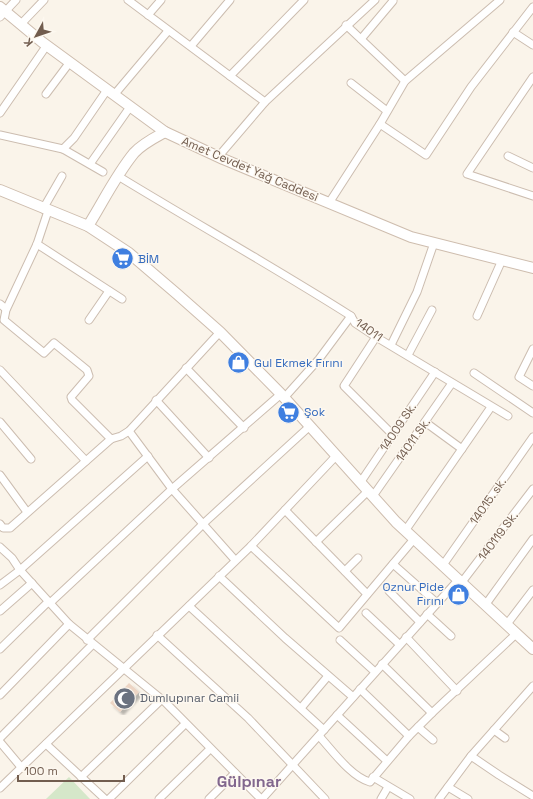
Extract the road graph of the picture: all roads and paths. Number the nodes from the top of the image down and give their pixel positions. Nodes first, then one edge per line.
1 (16, 0) edge
2 (44, 0) edge
3 (128, 0) edge
4 (162, 0) edge
5 (230, 0) edge
6 (304, 0) edge
7 (375, 0) edge
8 (500, 0) edge
9 (393, 1) edge
10 (533, 8) edge
11 (2, 12) edge
12 (148, 15) junction
13 (21, 24) junction
14 (346, 25) junction
15 (168, 30) junction
16 (513, 32) junction
17 (361, 39) junction
18 (47, 45) junction
19 (533, 45) edge
20 (190, 46) junction
21 (70, 62) junction
22 (230, 76) junction
23 (533, 77) edge
24 (405, 81) junction
25 (351, 83) dead end
26 (111, 93) junction
27 (46, 94) dead end
28 (266, 102) junction
29 (130, 107) junction
30 (387, 111) junction
31 (0, 113) edge
32 (380, 124) junction
33 (165, 132) junction
34 (0, 135) edge
35 (63, 149) junction
36 (218, 156) junction
37 (508, 156) dead end
38 (90, 164) junction
39 (533, 168) edge
40 (103, 172) dead end
41 (62, 176) dead end
42 (118, 176) junction
43 (1, 192) edge
44 (533, 196) edge
45 (329, 203) junction
46 (45, 210) junction
47 (88, 226) junction
48 (434, 243) junction
49 (37, 244) junction
50 (502, 260) junction
51 (533, 268) edge
52 (109, 291) junction
53 (122, 299) dead end
54 (0, 304) edge
55 (6, 309) junction
56 (432, 310) dead end
57 (350, 316) junction
58 (477, 316) dead end
59 (89, 320) dead end
60 (220, 332) junction
61 (376, 337) junction
62 (391, 345) junction
63 (533, 349) edge
64 (408, 355) junction
65 (186, 368) junction
66 (0, 370) edge
67 (435, 372) junction
68 (474, 373) dead end
69 (452, 383) junction
70 (533, 386) edge
71 (282, 396) junction
72 (156, 400) junction
73 (491, 407) junction
74 (533, 413) edge
75 (508, 416) dead end
76 (0, 422) edge
77 (424, 422) junction
78 (310, 426) junction
79 (244, 428) junction
80 (129, 431) junction
81 (393, 434) junction
82 (533, 437) edge
83 (111, 439) junction
84 (462, 449) junction
85 (148, 456) junction
86 (336, 456) junction
87 (209, 458) junction
88 (31, 459) dead end
89 (86, 461) junction
90 (0, 475) edge
91 (360, 483) junction
92 (172, 489) junction
93 (533, 489) edge
94 (371, 494) junction
95 (285, 510) junction
96 (27, 512) junction
97 (204, 523) junction
98 (0, 524) edge
99 (405, 531) junction
100 (414, 539) junction
101 (533, 539) edge
102 (316, 542) junction
103 (250, 546) junction
104 (0, 547) edge
105 (358, 558) dead end
106 (236, 560) junction
107 (393, 564) junction
108 (443, 564) junction
109 (20, 570) junction
110 (345, 572) junction
111 (219, 576) junction
112 (461, 581) junction
113 (32, 583) junction
114 (0, 585) edge
115 (533, 590) edge
116 (389, 591) dead end
117 (367, 594) junction
118 (49, 603) junction
119 (438, 603) junction
120 (486, 604) junction
121 (189, 606) junction
122 (0, 611) edge
123 (366, 613) dead end
124 (427, 614) junction
125 (420, 622) junction
126 (69, 624) junction
127 (507, 624) junction
128 (517, 633) junction
129 (157, 635) junction
130 (451, 636) dead end
131 (406, 637) junction
132 (340, 640) dead end
133 (90, 643) junction
134 (399, 644) junction
135 (0, 649) edge
136 (533, 649) edge
137 (382, 664) junction
138 (123, 669) junction
139 (375, 672) junction
140 (328, 676) junction
141 (533, 686) edge
142 (360, 689) junction
143 (457, 691) junction
144 (0, 695) edge
145 (353, 697) junction
146 (161, 700) junction
147 (301, 708) junction
148 (432, 713) junction
149 (337, 715) junction
150 (185, 724) junction
151 (418, 727) junction
152 (324, 730) junction
153 (494, 730) junction
154 (319, 736) junction
155 (409, 736) junction
156 (0, 738) edge
157 (505, 738) dead end
158 (432, 740) dead end
159 (0, 742) edge
160 (46, 744) junction
161 (210, 749) junction
162 (471, 756) junction
163 (387, 761) junction
164 (293, 765) junction
165 (21, 767) junction
166 (235, 773) junction
167 (81, 777) junction
168 (373, 777) junction
169 (388, 787) junction
170 (448, 787) junction
171 (0, 788) edge
172 (533, 796) edge
173 (105, 799) edge
174 (109, 799) edge
175 (159, 799) edge
176 (209, 799) edge
177 (261, 799) edge
178 (325, 799) edge
179 (381, 799) edge
180 (410, 799) edge
181 (439, 799) edge
182 (468, 799) edge

1 - 11 street
2 - 13 street
3 - 12 street
4 - 12 street
5 - 20 street
6 - 22 street
7 - 14 street
8 - 24 street
9 - 17 street
10 - 16 street
11 - 13 main road, Amet Cevdet Yağ Caddesi
12 - 15 street
13 - 18 main road, Amet Cevdet Yağ Caddesi
14 - 17 street
14 - 28 street
15 - 20 street
15 - 26 street
16 - 19 street
16 - 32 street
17 - 24 street
18 - 21 main road, Amet Cevdet Yağ Caddesi
18 - 31 street
20 - 22 street
21 - 26 main road, Amet Cevdet Yağ Caddesi
21 - 27 street
22 - 28 street
23 - 44 street
24 - 30 street
25 - 30 street
26 - 29 main road, Amet Cevdet Yağ Caddesi
26 - 35 street
28 - 36 street
29 - 33 main road, Amet Cevdet Yağ Caddesi
29 - 38 street
30 - 32 street
32 - 45 street
33 - 36 main road, Amet Cevdet Yağ Caddesi
33 - 42 main road
34 - 35 street
35 - 38 street
36 - 45 main road, Amet Cevdet Yağ Caddesi
37 - 39 street
38 - 40 street
41 - 46 street
42 - 47 main road
42 - 57 street, 14011
43 - 46 main road
45 - 48 main road, Amet Cevdet Yağ Caddesi
46 - 47 main road
46 - 49 street
47 - 60 main road
48 - 50 main road, Amet Cevdet Yağ Caddesi
48 - 62 street
49 - 52 street
49 - 55 street
50 - 51 main road, Amet Cevdet Yağ Caddesi
50 - 58 street
52 - 53 street
52 - 59 street
54 - 55 street
55 - 83 street
56 - 64 street
57 - 61 street, 14011
57 - 71 street
60 - 65 street
60 - 71 main road
61 - 62 street, 14011
61 - 81 street
62 - 64 street, 14011
63 - 70 street
64 - 67 street, 14011
65 - 72 street
65 - 79 street
66 - 89 street
67 - 69 street, 14011
67 - 81 street, 14009 Sk.
68 - 74 street
69 - 73 street, 14011
69 - 77 street, 14011 Sk.
71 - 78 main road
71 - 79 street
72 - 80 street
72 - 87 street
73 - 75 street, 14011
73 - 84 street
76 - 88 street
77 - 84 street
77 - 94 street, 14011 Sk.
78 - 86 main road
78 - 97 street
79 - 87 street
80 - 83 street
80 - 85 street
81 - 91 street, 14009 Sk.
82 - 108 street, 14015. sk.
83 - 89 street
84 - 99 street
85 - 92 street
85 - 109 street
86 - 91 main road
86 - 95 street
87 - 92 street
89 - 96 street
90 - 96 street
91 - 94 main road
92 - 97 street
92 - 118 street
93 - 112 street, 140119 Sk.
94 - 99 main road
94 - 102 street, 14011 Sk.
95 - 102 street
95 - 103 street
96 - 98 street
97 - 106 street
97 - 133 street
99 - 100 main road
100 - 107 street
100 - 108 main road
101 - 120 street
102 - 110 street
103 - 106 street
103 - 117 street
104 - 109 street
105 - 110 street
106 - 111 street
107 - 117 street
107 - 119 street
108 - 112 main road
109 - 113 street
109 - 114 street
110 - 117 street
111 - 121 street
111 - 140 street
112 - 119 street, 140119 Sk.
112 - 120 main road
113 - 118 street
113 - 122 street
115 - 127 street
116 - 125 street
118 - 126 street
118 - 135 street
119 - 124 street, 140119 Sk.
120 - 127 main road
121 - 129 street
121 - 147 street
123 - 134 street
124 - 125 street, 140119 Sk.
124 - 130 street
125 - 131 street, 140119 Sk.
126 - 133 street
126 - 144 street
127 - 128 main road
128 - 136 main road
128 - 143 street
129 - 138 street
129 - 164 street
131 - 134 street, 140119 Sk.
131 - 143 street
132 - 139 street
133 - 138 street
133 - 156 street
134 - 137 street, 140119 Sk.
137 - 139 street, 140119 Sk.
137 - 148 street
138 - 146 street
138 - 160 street
139 - 142 street, 140119 Sk.
140 - 145 street
140 - 147 street
141 - 153 street
142 - 145 street, 140119 Sk.
142 - 155 street
143 - 148 street
145 - 149 street, 140119 Sk.
146 - 150 street
146 - 167 street
147 - 152 street
148 - 151 street
149 - 152 street, 140119 Sk.
149 - 163 street
150 - 161 street
150 - 174 street
151 - 155 street
151 - 158 street
152 - 154 street, 140119 Sk.
153 - 157 street
153 - 162 street
154 - 164 street, 140119 Sk.
154 - 168 street
155 - 163 street
159 - 165 street
160 - 165 street
160 - 167 street
161 - 166 street
161 - 175 street
162 - 170 street
162 - 172 street
163 - 168 street
164 - 177 street, 140119 Sk.
164 - 178 street
165 - 171 street
166 - 176 street
166 - 177 street
167 - 173 street
168 - 169 street
169 - 179 street
169 - 180 street
170 - 181 street
170 - 182 street

